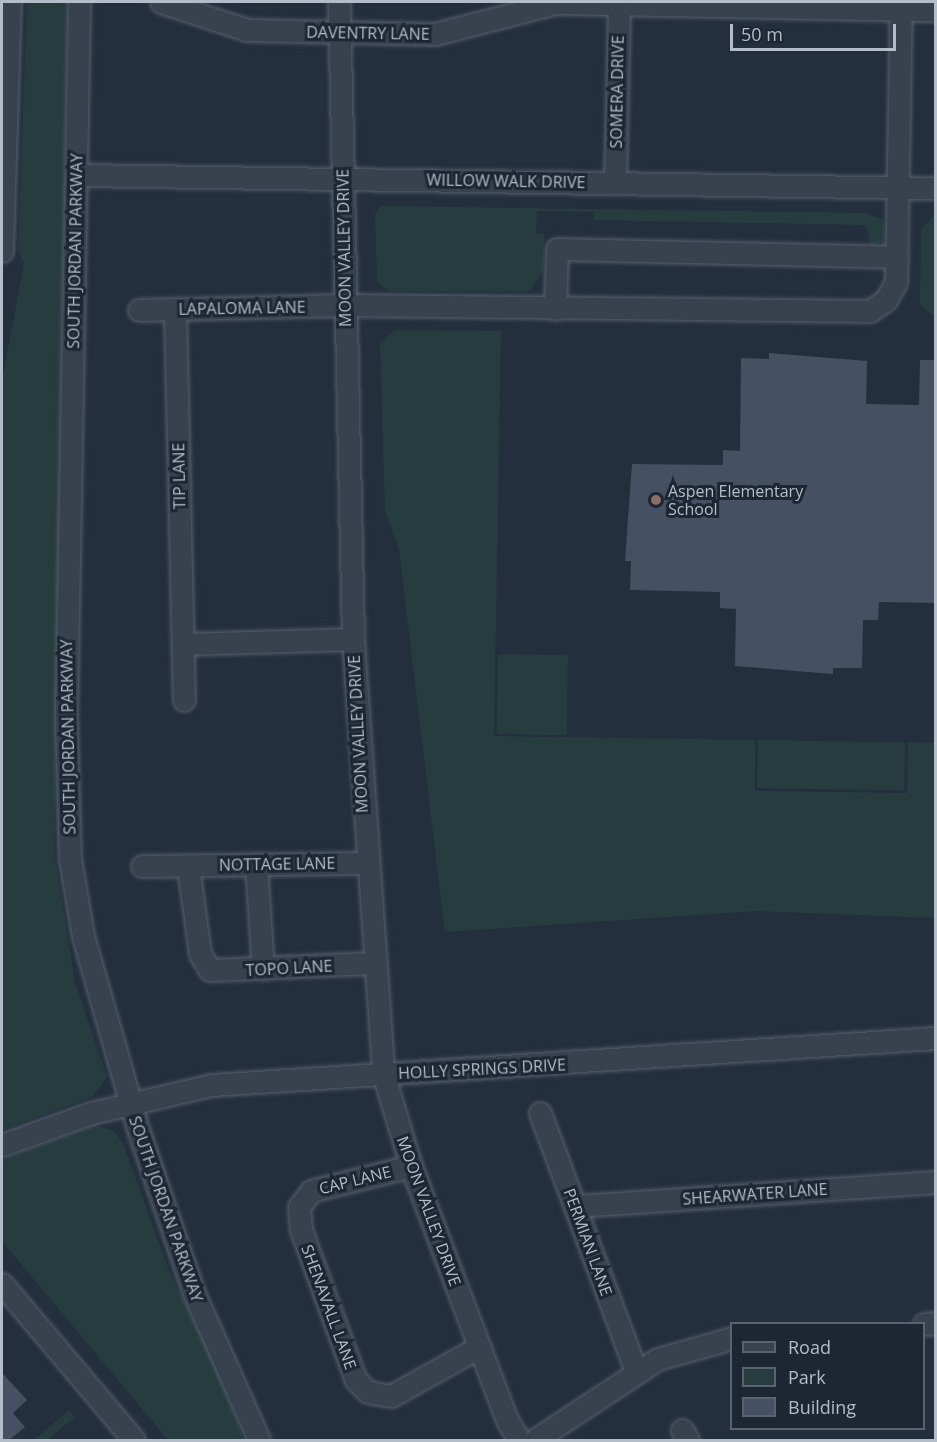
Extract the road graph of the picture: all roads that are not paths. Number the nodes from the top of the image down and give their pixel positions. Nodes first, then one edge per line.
1 (10, 2) edge
2 (79, 2) edge
3 (161, 2) edge
4 (339, 2) edge
5 (619, 2) edge
6 (760, 4) edge
7 (901, 5) edge
8 (213, 9) edge
9 (936, 10) edge
10 (484, 11) edge
11 (339, 33) junction
12 (77, 175) junction
13 (342, 179) junction
14 (615, 183) junction
15 (898, 187) junction
16 (936, 188) edge
17 (4, 197) edge
18 (2, 250) edge
19 (897, 257) junction
20 (345, 305) junction
21 (175, 309) junction
22 (555, 309) junction
23 (139, 310) dead end
24 (353, 639) junction
25 (183, 644) junction
26 (184, 700) dead end
27 (365, 863) junction
28 (256, 864) junction
29 (142, 866) dead end
30 (188, 866) junction
31 (373, 963) junction
32 (263, 969) junction
33 (936, 1038) edge
34 (382, 1073) junction
35 (130, 1105) junction
36 (540, 1113) dead end
37 (2, 1145) edge
38 (411, 1166) junction
39 (936, 1182) edge
40 (302, 1201) joint
41 (575, 1206) junction
42 (2, 1284) edge
43 (730, 1338) edge
44 (479, 1347) junction
45 (636, 1371) junction
46 (134, 1440) edge
47 (259, 1440) edge
48 (519, 1440) edge
49 (535, 1440) edge

1 - 17 street
2 - 12 street, SOUTH JORDAN PARKWAY
3 - 8 street, DAVENTRY LANE
4 - 11 street, MOON VALLEY DRIVE
5 - 6 street, DAVENTRY LANE
5 - 10 street, DAVENTRY LANE
5 - 14 street, SOMERA DRIVE
6 - 7 street, DAVENTRY LANE
7 - 9 street, DAVENTRY LANE
7 - 15 street, LAPALOMA LANE
8 - 11 street, DAVENTRY LANE
10 - 11 street, DAVENTRY LANE
11 - 13 street, MOON VALLEY DRIVE
12 - 13 street, WILLOW WALK DRIVE
12 - 35 street, SOUTH JORDAN PARKWAY
13 - 14 street, WILLOW WALK DRIVE
13 - 20 street, MOON VALLEY DRIVE
14 - 15 street, WILLOW WALK DRIVE
15 - 16 street, WILLOW WALK DRIVE
15 - 19 street, LAPALOMA LANE
17 - 18 street
19 - 22 street, LAPALOMA LANE
19 - 22 street
20 - 21 street, LAPALOMA LANE
20 - 22 street, LAPALOMA LANE
20 - 24 street, MOON VALLEY DRIVE
21 - 23 street, LAPALOMA LANE
21 - 25 street, TIP LANE
24 - 25 street
24 - 27 street, MOON VALLEY DRIVE
25 - 26 street, TIP LANE
27 - 28 street, NOTTAGE LANE
27 - 31 street, MOON VALLEY DRIVE
28 - 30 street, NOTTAGE LANE
28 - 32 street
29 - 30 street, NOTTAGE LANE
30 - 32 street, TOPO LANE
31 - 32 street, TOPO LANE
31 - 34 street, MOON VALLEY DRIVE
33 - 34 street, HOLLY SPRINGS DRIVE
34 - 35 street, HOLLY SPRINGS DRIVE
34 - 38 street, MOON VALLEY DRIVE
35 - 37 street, HOLLY SPRINGS DRIVE
35 - 47 street, SOUTH JORDAN PARKWAY
36 - 41 street, PERMIAN LANE
38 - 40 street, CAP LANE
38 - 44 street, MOON VALLEY DRIVE
39 - 41 street, SHEARWATER LANE
40 - 44 street, SHENAVALL LANE
41 - 45 street, PERMIAN LANE
42 - 46 street
43 - 45 street
44 - 48 street, MOON VALLEY DRIVE
45 - 49 street

